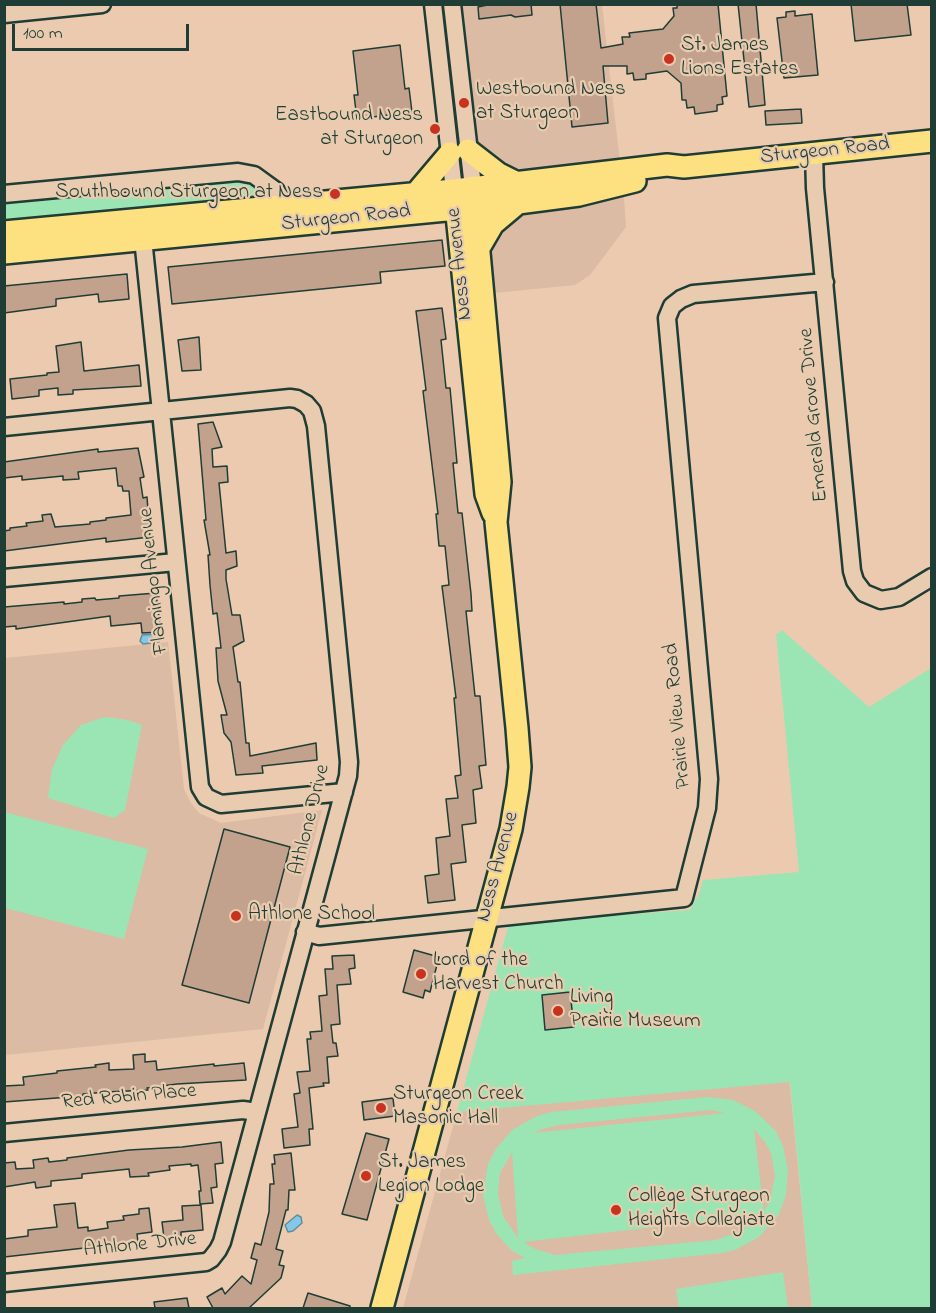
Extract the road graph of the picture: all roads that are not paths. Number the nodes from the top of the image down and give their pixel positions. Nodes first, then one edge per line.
1 (102, 4) edge
2 (433, 4) edge
3 (452, 4) edge
4 (4, 14) edge
5 (932, 141) edge
6 (459, 152) junction
7 (814, 154) junction
8 (417, 192) junction
9 (518, 193) junction
10 (4, 194) edge
11 (465, 198) junction
12 (286, 205) junction
13 (142, 229) junction
14 (4, 232) edge
15 (479, 248) junction
16 (4, 253) edge
17 (825, 282) junction
18 (162, 412) junction
19 (4, 427) edge
20 (496, 522) junction
21 (176, 562) junction
22 (932, 577) edge
23 (4, 578) edge
24 (344, 792) junction
25 (487, 918) junction
26 (304, 932) junction
27 (257, 1112) junction
28 (4, 1133) edge
29 (4, 1282) edge
30 (382, 1308) edge

1 - 4 street
2 - 6 street, Ness Avenue
3 - 6 street, Ness Avenue
5 - 7 main road, Sturgeon Road
6 - 8 main road
6 - 9 main road
6 - 11 street, Ness Avenue
7 - 9 main road, Sturgeon Road
7 - 17 street, Emerald Grove Drive
8 - 11 main road, Sturgeon Road
8 - 12 main road, Sturgeon Road
9 - 11 main road, Sturgeon Road
9 - 15 main road
10 - 12 street, Sturgeon Road
11 - 13 main road, Sturgeon Road
11 - 15 main road, Ness Avenue
11 - 20 main road, Ness Avenue
12 - 13 main road, Sturgeon Road
13 - 14 main road, Sturgeon Road
13 - 16 main road, Sturgeon Road
13 - 18 street, Flamingo Avenue
15 - 20 main road, Ness Avenue
17 - 22 street, Emerald Grove Drive
17 - 25 street, Prairie View Road
18 - 19 street, Athlone Drive
18 - 21 street, Flamingo Avenue
18 - 24 street, Athlone Drive
20 - 25 main road, Ness Avenue
21 - 23 street
21 - 24 street, Flamingo Avenue
24 - 26 street, Athlone Drive
25 - 26 street, Prairie View Road
25 - 30 main road, Ness Avenue
26 - 27 street, Athlone Drive
27 - 28 street, Red Robin Place
27 - 29 street, Athlone Drive

